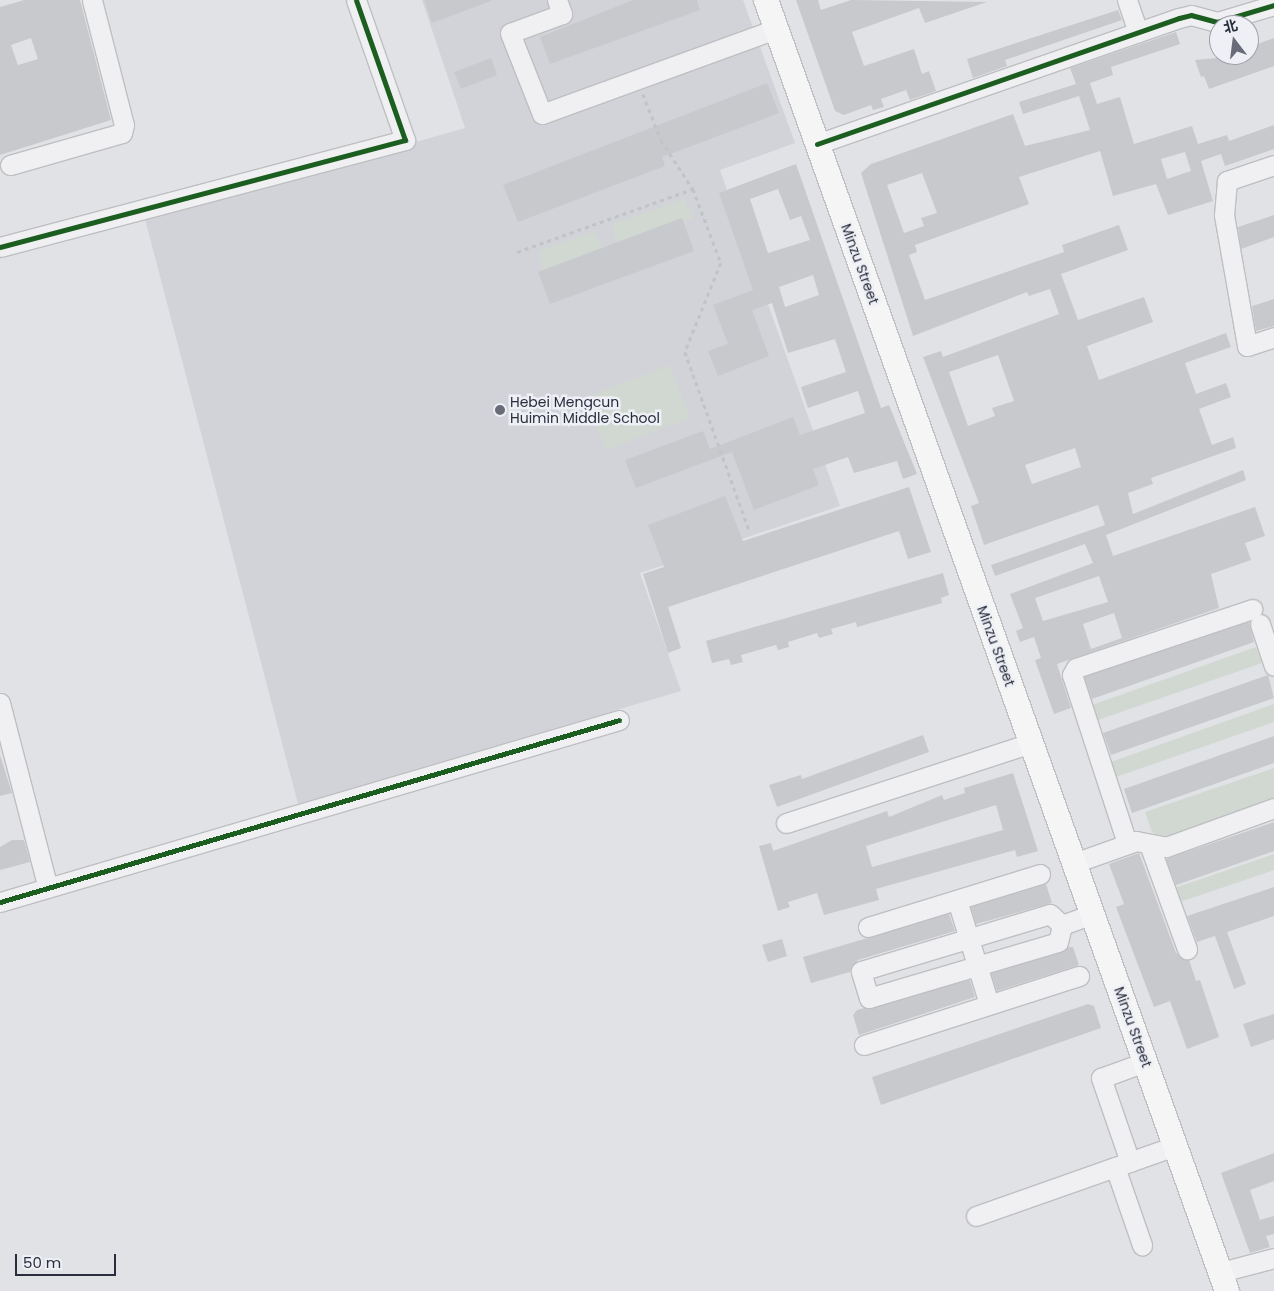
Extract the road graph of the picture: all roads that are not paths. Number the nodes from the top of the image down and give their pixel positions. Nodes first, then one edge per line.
1 (92, 0) edge
2 (356, 0) edge
3 (557, 0) edge
4 (766, 0) edge
5 (1127, 0) edge
6 (1274, 5) edge
7 (776, 29) junction
8 (1138, 32) junction
9 (817, 144) junction
10 (10, 165) dead end
11 (1274, 165) edge
12 (0, 247) edge
13 (1274, 337) edge
14 (1274, 666) edge
15 (0, 703) edge
16 (619, 720) dead end
17 (1031, 743) junction
18 (1274, 808) edge
19 (786, 823) dead end
20 (1127, 843) junction
21 (1149, 844) junction
22 (1074, 863) junction
23 (1040, 874) dead end
24 (48, 888) junction
25 (957, 900) junction
26 (0, 902) edge
27 (1092, 914) junction
28 (1062, 925) junction
29 (868, 927) dead end
30 (969, 939) junction
31 (1187, 949) dead end
32 (977, 966) junction
33 (1079, 976) dead end
34 (989, 1004) junction
35 (864, 1045) dead end
36 (1145, 1062) junction
37 (1175, 1146) junction
38 (1122, 1165) junction
39 (976, 1216) dead end
40 (1142, 1245) dead end
41 (1274, 1258) edge
42 (1224, 1282) edge

1 - 10 street
2 - 12 street
3 - 7 street
4 - 7 main road, Minzu Street
5 - 8 street
6 - 8 street
7 - 9 main road, Minzu Street
8 - 9 street
9 - 17 main road, Minzu Street
11 - 13 street
14 - 20 street
15 - 24 street
16 - 24 street
17 - 19 street
17 - 22 main road, Minzu Street
18 - 21 street
20 - 21 street
20 - 22 street
21 - 31 street
22 - 27 main road, Minzu Street
23 - 25 street
24 - 26 street
25 - 29 street
25 - 30 street
27 - 28 street
27 - 36 main road, Minzu Street
28 - 30 street
28 - 32 street
30 - 32 street
30 - 32 street
32 - 34 street
33 - 34 street
34 - 35 street
36 - 37 main road, Minzu Street
36 - 38 street
37 - 38 street
37 - 42 main road, Minzu Street
38 - 39 street
38 - 40 street
41 - 42 street

